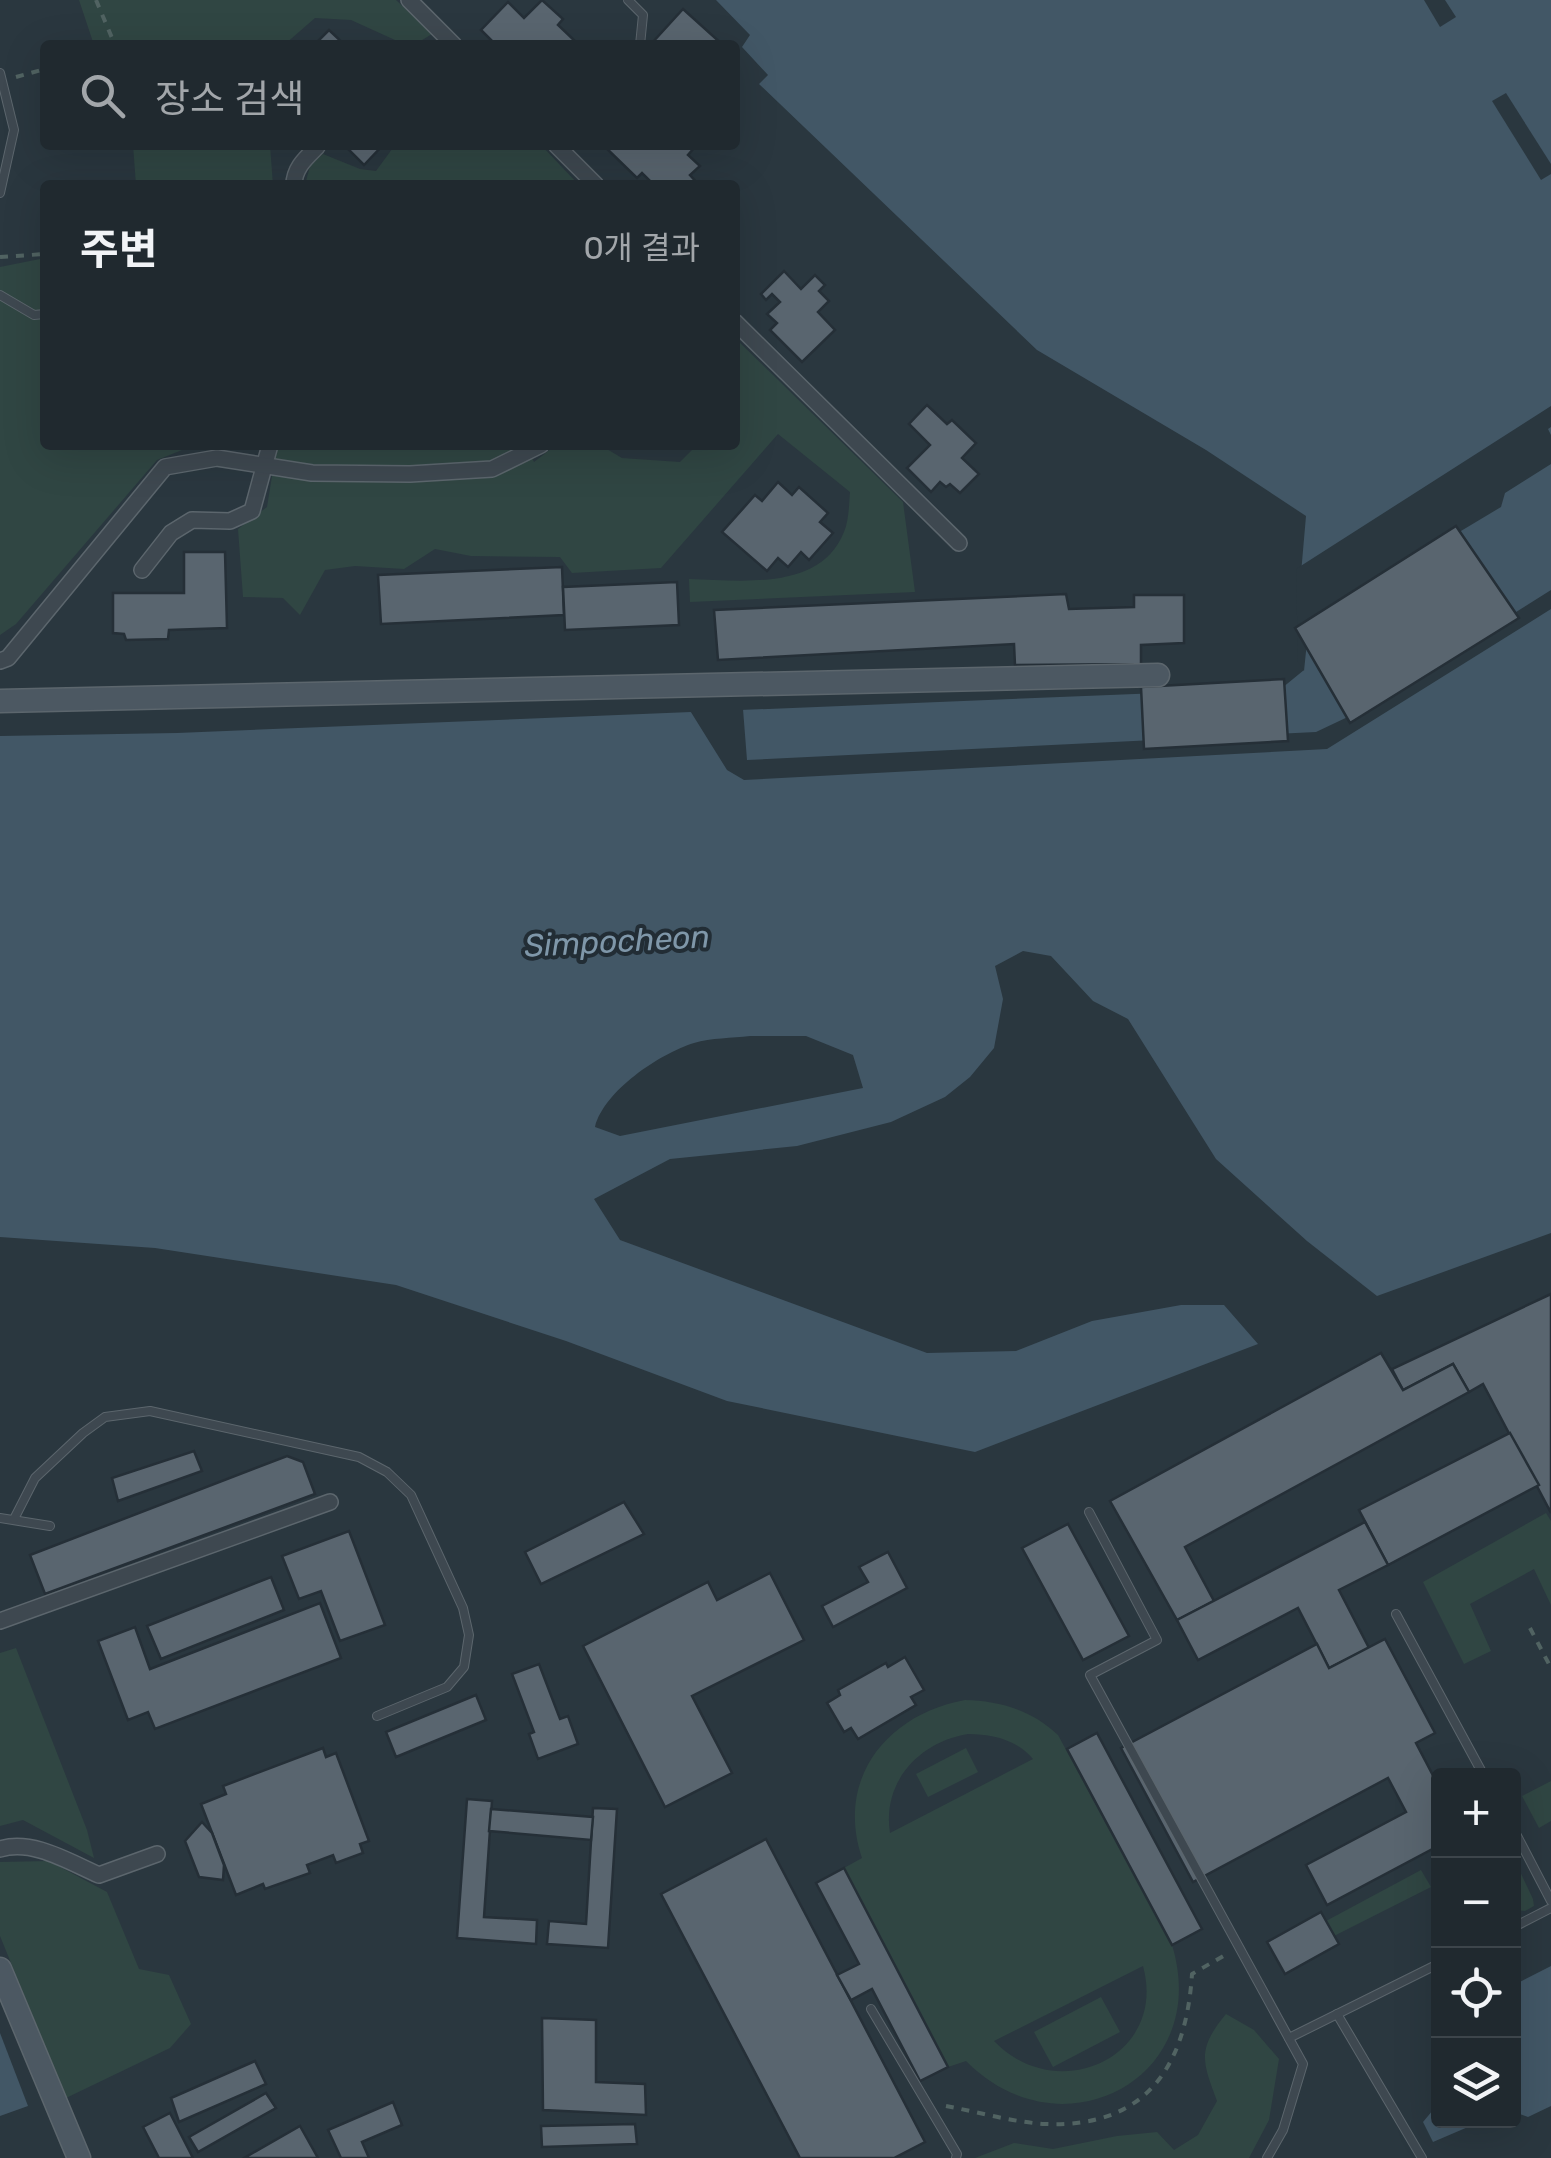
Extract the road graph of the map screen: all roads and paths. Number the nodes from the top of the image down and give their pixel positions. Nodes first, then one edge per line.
1 (96, 0) edge
2 (409, 0) edge
3 (424, 0) edge
4 (628, 0) edge
5 (435, 26) junction
6 (112, 40) edge
7 (449, 40) edge
8 (640, 40) edge
9 (40, 70) edge
10 (1, 77) edge
11 (314, 150) edge
12 (566, 150) edge
13 (294, 180) edge
14 (592, 180) edge
15 (0, 193) edge
16 (40, 254) edge
17 (0, 257) edge
18 (0, 295) edge
19 (40, 314) edge
20 (740, 327) edge
21 (269, 450) edge
22 (530, 450) edge
23 (265, 466) junction
24 (960, 543) dead end
25 (142, 570) dead end
26 (0, 661) edge
27 (1158, 675) dead end
28 (0, 701) edge
29 (330, 1502) dead end
30 (1090, 1512) dead end
31 (0, 1518) edge
32 (14, 1519) junction
33 (50, 1526) dead end
34 (1396, 1614) dead end
35 (0, 1621) edge
36 (1530, 1628) dead end
37 (1551, 1668) edge
38 (377, 1716) dead end
39 (1480, 1768) edge
40 (1521, 1848) edge
41 (0, 1849) edge
42 (157, 1854) dead end
43 (1551, 1905) edge
44 (1521, 1923) edge
45 (1239, 1947) junction
46 (1431, 1967) edge
47 (0, 1969) edge
48 (871, 2009) dead end
49 (1337, 2014) junction
50 (1289, 2038) junction
51 (926, 2102) junction
52 (79, 2158) edge
53 (956, 2158) edge
54 (1267, 2158) edge
55 (1422, 2158) edge

1 - 6 path
2 - 5 street
3 - 5 lane
4 - 8 lane
5 - 7 street
9 - 10 path
10 - 15 lane
11 - 13 street
12 - 14 street
16 - 17 path
18 - 19 lane
20 - 24 street
21 - 23 street
22 - 23 street
23 - 25 street
23 - 26 street
27 - 28 street
29 - 35 street
30 - 45 lane
31 - 32 lane
32 - 33 lane
32 - 38 lane
34 - 39 lane
36 - 37 path
40 - 43 lane
41 - 42 street
43 - 44 lane
45 - 50 lane
45 - 51 path
46 - 49 lane
47 - 52 street
48 - 51 lane
49 - 50 lane
49 - 55 lane
50 - 54 lane
51 - 53 lane

